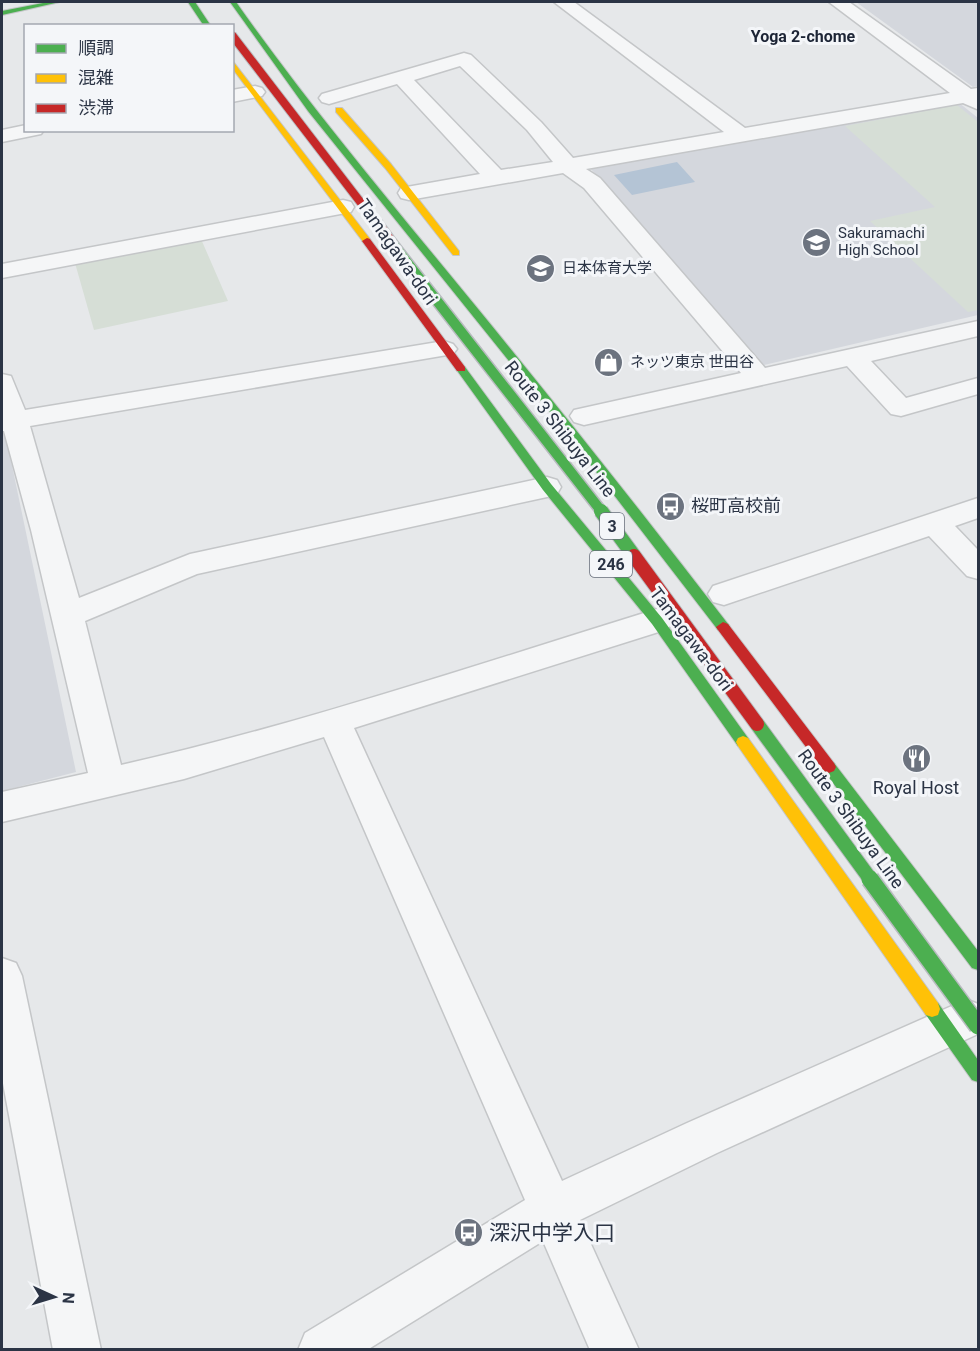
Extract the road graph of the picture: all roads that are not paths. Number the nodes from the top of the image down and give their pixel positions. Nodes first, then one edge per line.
1 (56, 2) edge
2 (192, 2) edge
3 (233, 2) edge
4 (563, 2) edge
5 (838, 2) edge
6 (2, 13) edge
7 (207, 24) edge
8 (234, 38) edge
9 (234, 65) edge
10 (401, 77) junction
11 (255, 92) junction
12 (325, 94) joint
13 (234, 96) edge
14 (975, 98) edge
15 (24, 132) edge
16 (741, 135) junction
17 (2, 136) edge
18 (568, 166) junction
19 (496, 178) junction
20 (409, 193) junction
21 (343, 207) junction
22 (468, 268) dead end
23 (2, 271) edge
24 (972, 337) edge
25 (444, 349) junction
26 (854, 358) junction
27 (760, 379) junction
28 (2, 382) edge
29 (978, 386) edge
30 (584, 416) dead end
31 (8, 421) edge
32 (547, 487) junction
33 (978, 508) edge
34 (934, 523) junction
35 (978, 568) edge
36 (724, 594) dead end
37 (68, 615) junction
38 (657, 621) junction
39 (334, 721) junction
40 (107, 780) junction
41 (2, 807) edge
42 (978, 963) edge
43 (2, 975) edge
44 (968, 1023) edge
45 (978, 1074) edge
46 (553, 1209) junction
47 (77, 1350) edge
48 (322, 1350) edge
49 (615, 1350) edge

1 - 6 main road
2 - 7 main road
3 - 42 main road, Route 3 Shibuya Line / 3
4 - 16 street
5 - 14 street
8 - 44 main road, Route 3 Shibuya Line / 3, bridge
9 - 11 main road, Tamagawa-dori / 246
10 - 12 street
10 - 18 street
10 - 19 street
11 - 13 street
11 - 21 main road, Tamagawa-dori / 246
12 - 20 main road
14 - 16 street
15 - 17 street
16 - 18 street
18 - 19 street
18 - 27 street
19 - 20 street
20 - 22 main road
21 - 23 street
21 - 25 main road, Tamagawa-dori / 246
24 - 26 street
25 - 31 street
25 - 32 main road, Tamagawa-dori / 246
26 - 27 street
26 - 29 street
27 - 30 street
28 - 31 street
31 - 37 street
32 - 37 street
32 - 38 main road, Tamagawa-dori / 246
33 - 34 street
34 - 35 street
34 - 36 street
37 - 40 street
38 - 39 street
38 - 44 main road, Tamagawa-dori / 246
39 - 40 street
39 - 46 street
40 - 41 street
43 - 47 street
44 - 45 main road, Tamagawa-dori / 246
44 - 46 street
46 - 48 street
46 - 49 street

